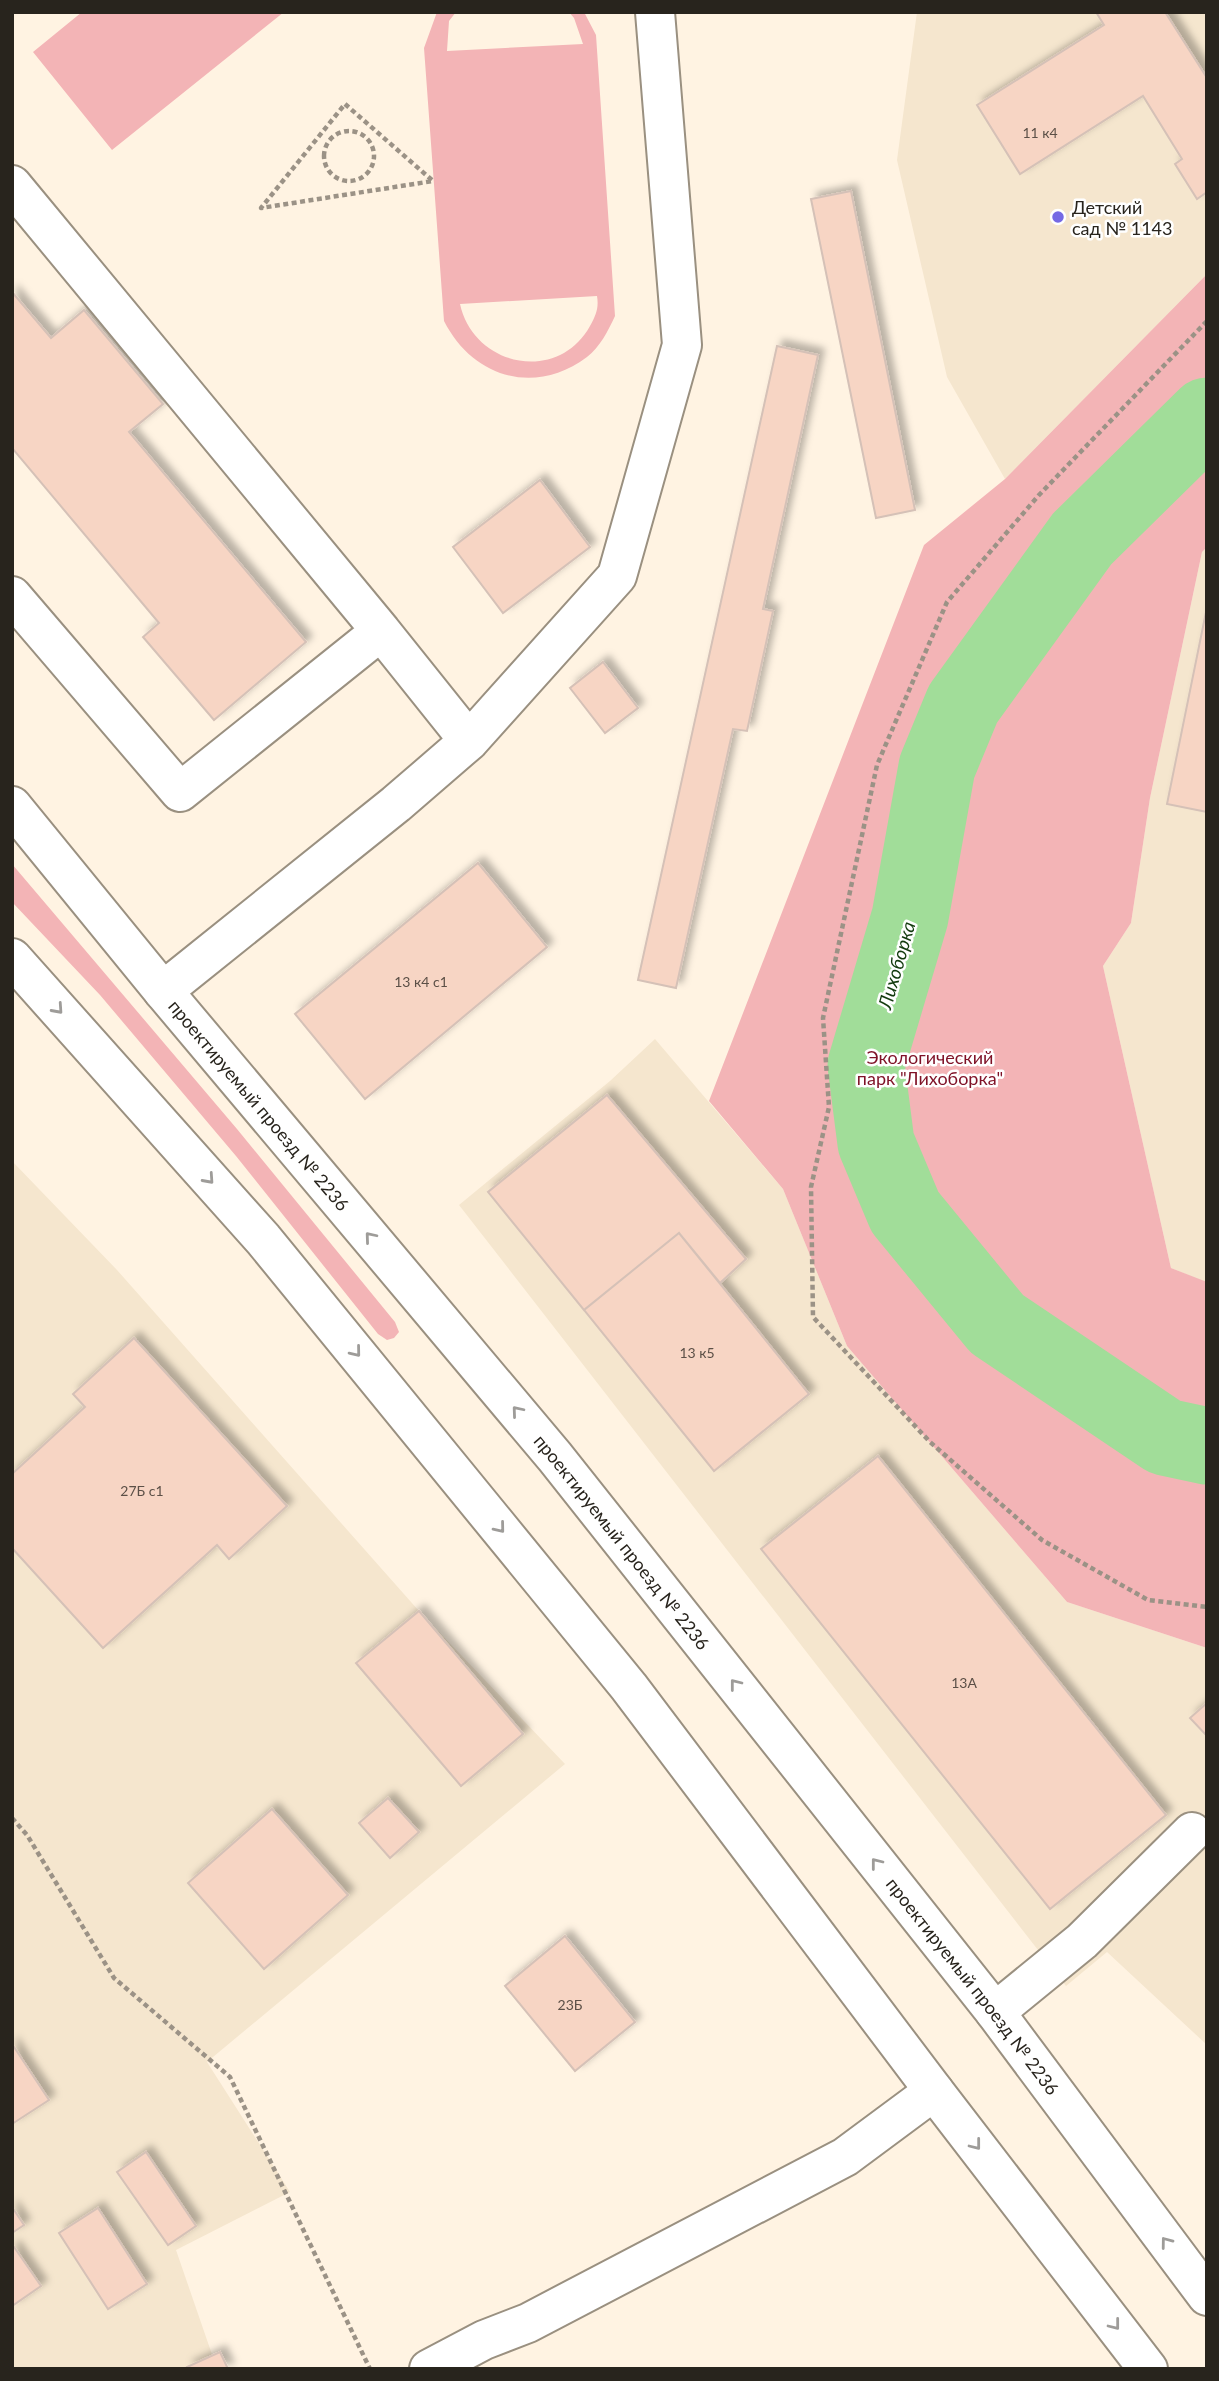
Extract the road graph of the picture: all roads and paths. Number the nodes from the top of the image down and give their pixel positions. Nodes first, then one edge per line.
1 (655, 12) edge
2 (374, 129) junction
3 (323, 132) junction
4 (331, 138) junction
5 (366, 138) junction
6 (12, 185) edge
7 (1207, 321) edge
8 (12, 596) edge
9 (382, 631) junction
10 (470, 741) junction
11 (12, 806) edge
12 (12, 958) edge
13 (163, 992) junction
14 (1207, 1607) edge
15 (12, 1818) edge
16 (1192, 1832) dead end
17 (995, 2012) junction
18 (934, 2091) junction
19 (1207, 2296) edge
20 (370, 2369) edge
21 (429, 2369) edge
22 (1148, 2369) edge

1 - 10 main road
2 - 3 path
2 - 3 path
2 - 5 path
3 - 4 path
4 - 5 path
4 - 5 path
6 - 9 main road
7 - 14 path
8 - 9 main road
9 - 10 main road
10 - 13 main road
11 - 13 main road, проектируемый проезд № 2236
12 -> 18 main road
17 -> 13 main road, проектируемый проезд № 2236
15 - 20 path
16 - 17 main road
19 -> 17 main road, проектируемый проезд № 2236
18 - 21 main road
18 -> 22 main road

